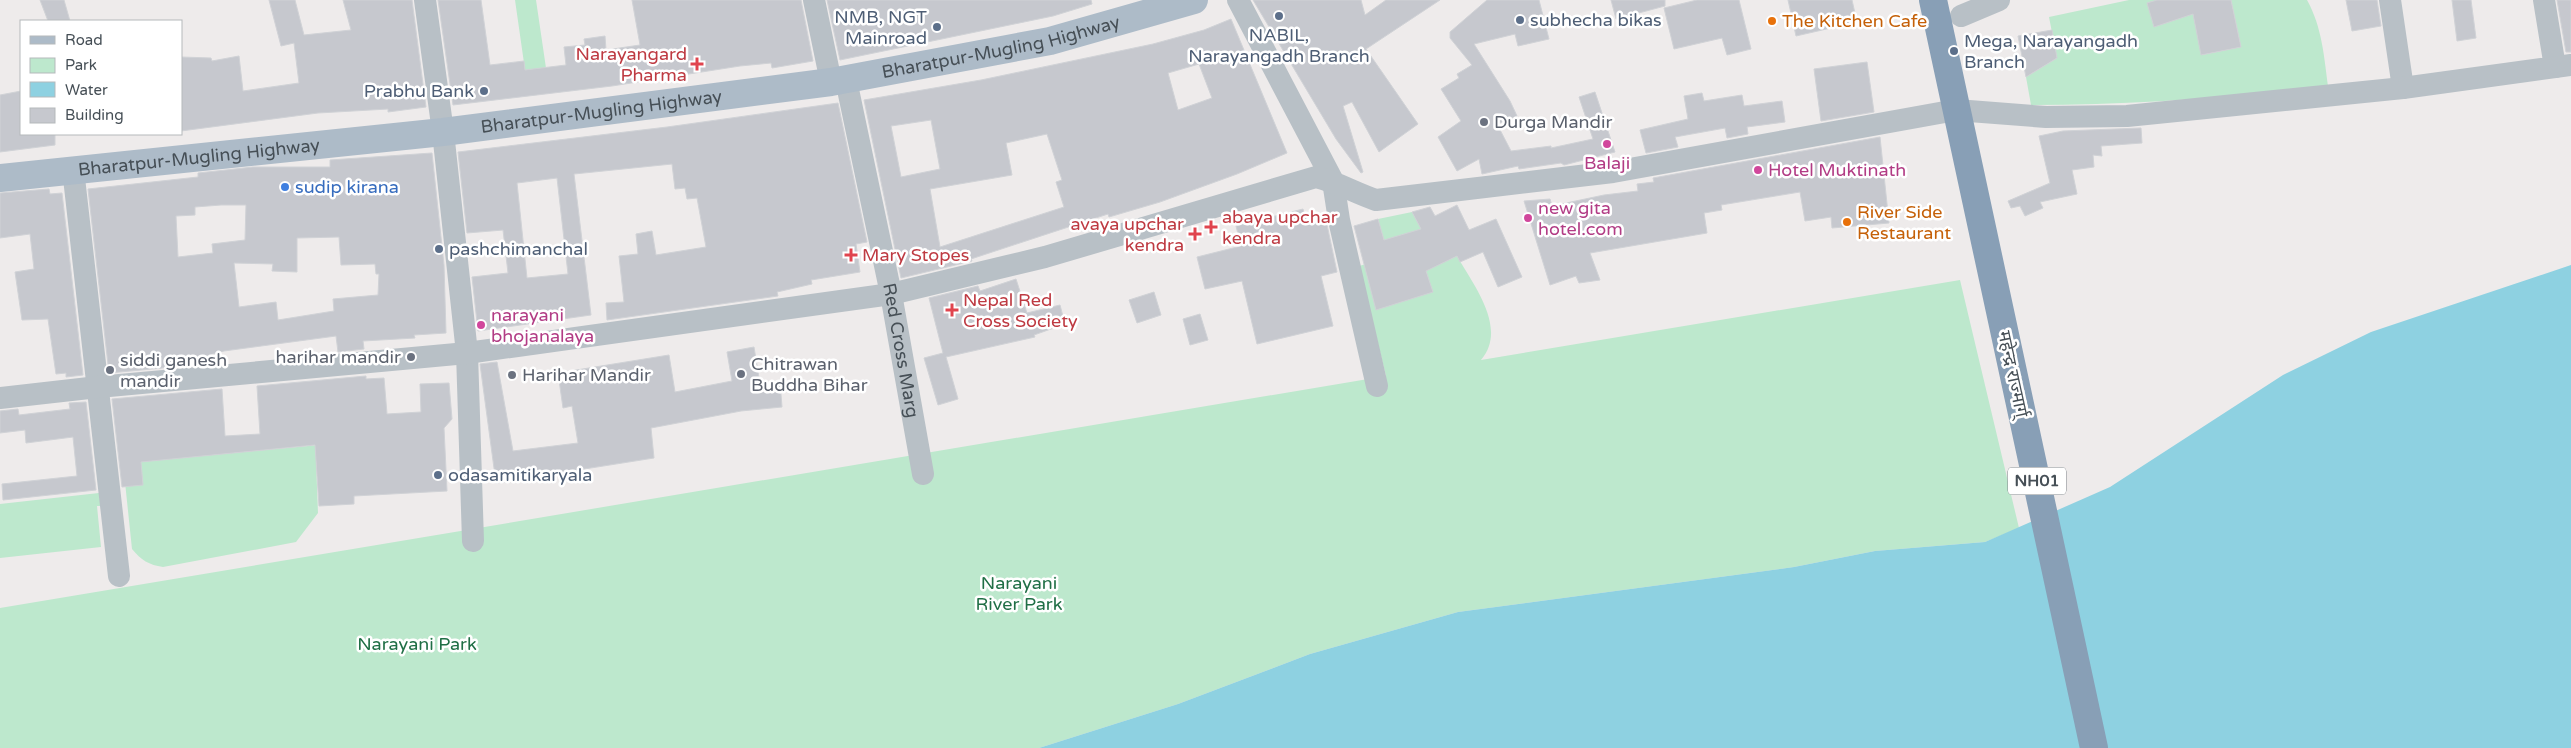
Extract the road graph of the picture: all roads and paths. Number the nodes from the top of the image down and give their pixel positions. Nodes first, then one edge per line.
1 (425, 0) edge
2 (814, 0) edge
3 (1194, 0) edge
4 (1238, 0) edge
5 (1933, 0) edge
6 (1999, 0) edge
7 (2390, 0) edge
8 (2544, 0) edge
9 (1961, 16) dead end
10 (2563, 66) edge
11 (838, 81) junction
12 (2403, 88) junction
13 (1956, 110) junction
14 (443, 132) junction
15 (73, 169) junction
16 (0, 178) edge
17 (1334, 181) junction
18 (891, 294) junction
19 (467, 353) junction
20 (98, 386) junction
21 (1377, 386) dead end
22 (0, 398) edge
23 (923, 474) dead end
24 (474, 541) dead end
25 (119, 576) dead end
26 (2094, 748) edge

1 - 14 street
2 - 11 street, Red Cross Marg
3 - 11 main road, Bharatpur-Mugling Highway
4 - 17 street
5 - 13 highway, महेन्द्र राज्मार्ग् / NH01
6 - 9 street
7 - 12 street
8 - 10 street
10 - 12 street
11 - 14 main road, Bharatpur-Mugling Highway
11 - 18 street, Red Cross Marg
12 - 13 street
13 - 17 street
13 - 26 highway, महेन्द्र राज्मार्ग् / NH01
14 - 15 main road, Bharatpur-Mugling Highway
14 - 19 street
15 - 16 main road, Bharatpur-Mugling Highway
15 - 20 street
17 - 18 street
17 - 21 street
18 - 19 street
18 - 23 street, Red Cross Marg
19 - 20 street
19 - 24 street
20 - 22 street
20 - 25 street

